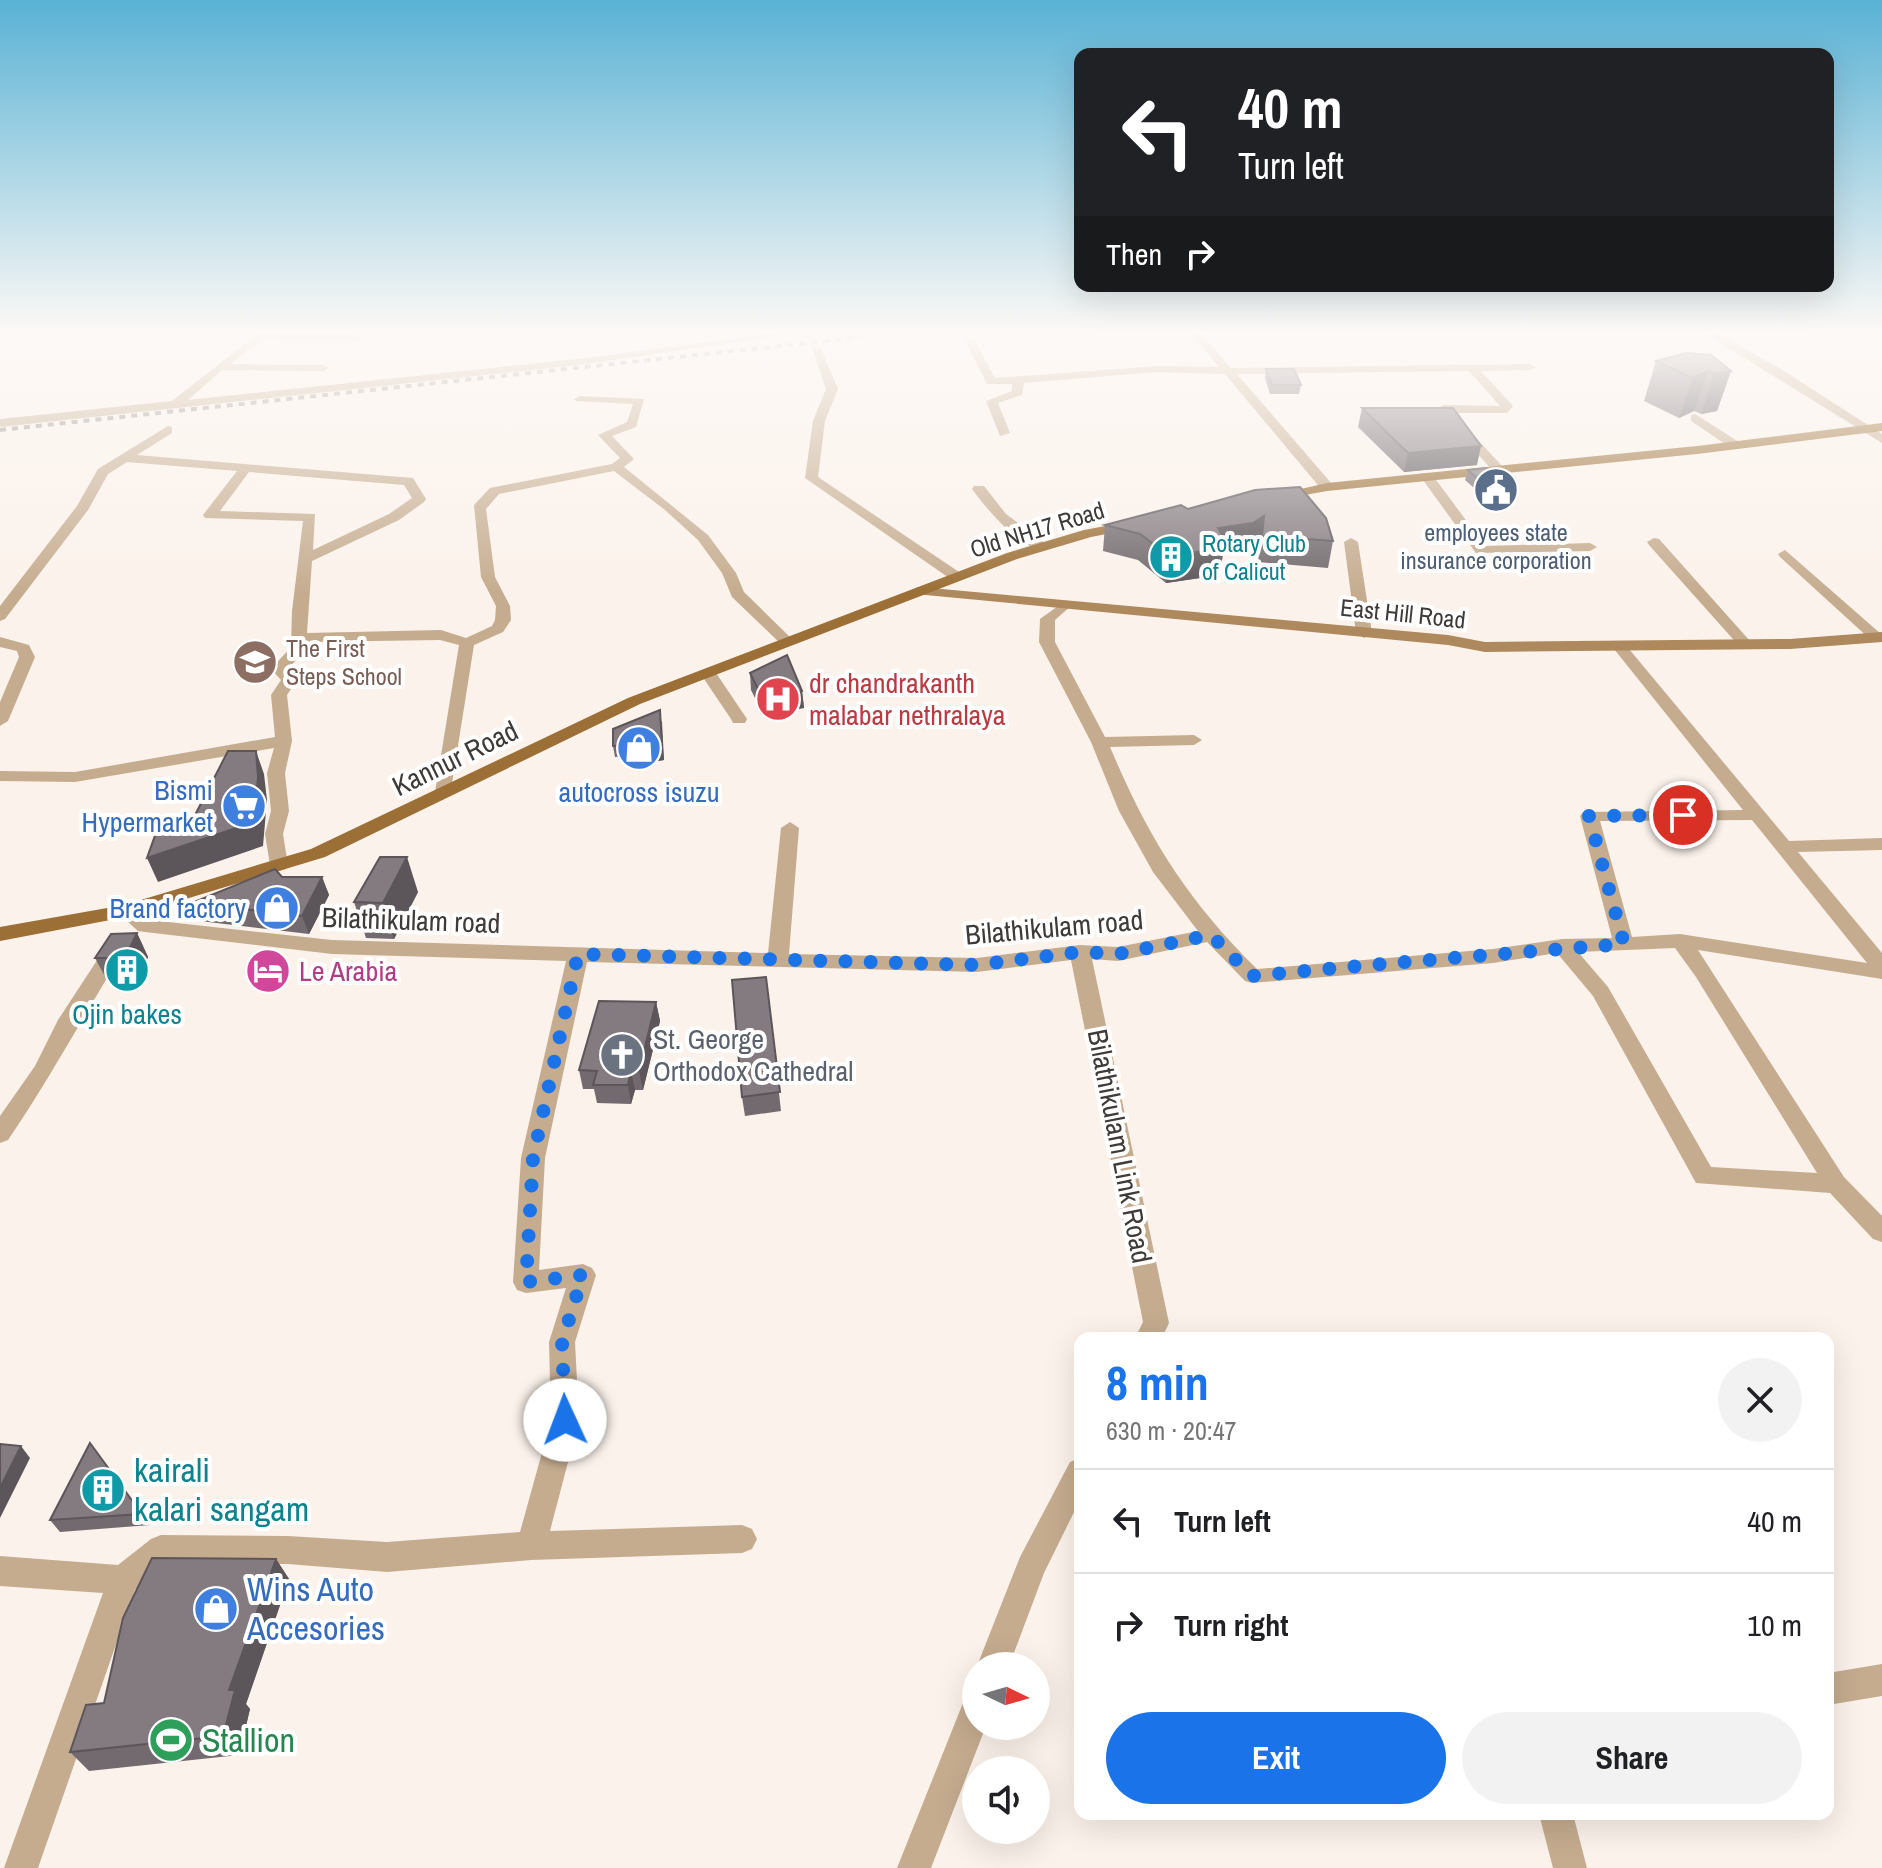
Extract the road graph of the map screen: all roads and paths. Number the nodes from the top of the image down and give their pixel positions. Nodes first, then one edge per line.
1 (26, 420) edge
2 (633, 420) edge
3 (819, 420) edge
4 (999, 420) edge
5 (1270, 420) edge
6 (1453, 420) edge
7 (1698, 420) edge
8 (0, 423) edge
9 (1876, 428) edge
10 (168, 430) dead end
11 (1004, 433) dead end
12 (1882, 439) edge
13 (1735, 445) junction
14 (125, 458) junction
15 (246, 467) junction
16 (616, 467) junction
17 (1498, 469) junction
18 (1426, 476) junction
19 (1327, 487) junction
20 (979, 489) dead end
21 (1268, 498) edge
22 (1149, 521) edge
23 (1351, 542) dead end
24 (1654, 542) dead end
25 (1041, 547) junction
26 (1590, 547) dead end
27 (1785, 554) dead end
28 (305, 559) junction
29 (957, 577) junction
30 (920, 591) junction
31 (1065, 605) junction
32 (0, 616) edge
33 (1364, 633) junction
34 (1879, 637) edge
35 (299, 638) junction
36 (0, 642) edge
37 (787, 642) junction
38 (467, 643) junction
39 (1745, 644) junction
40 (1619, 646) junction
41 (708, 673) junction
42 (8, 684) edge
43 (739, 719) dead end
44 (0, 721) edge
45 (1194, 740) dead end
46 (284, 741) junction
47 (1099, 742) junction
48 (0, 776) edge
49 (444, 792) junction
50 (1759, 815) junction
51 (790, 828) dead end
52 (1882, 844) edge
53 (1785, 847) junction
54 (279, 865) junction
55 (126, 911) junction
56 (145, 926) junction
57 (0, 934) edge
58 (1211, 935) junction
59 (1680, 941) junction
60 (1624, 944) junction
61 (1562, 946) junction
62 (1080, 952) junction
63 (578, 954) junction
64 (778, 959) junction
65 (1882, 970) edge
66 (0, 1134) edge
67 (1836, 1184) junction
68 (1882, 1232) edge
69 (1151, 1332) edge
70 (1071, 1506) edge
71 (742, 1539) dead end
72 (531, 1546) junction
73 (0, 1571) edge
74 (123, 1580) junction
75 (998, 1652) edge
76 (1882, 1680) edge
77 (1834, 1688) edge
78 (964, 1740) edge
79 (1558, 1820) edge
80 (21, 1868) edge
81 (914, 1868) edge
82 (1570, 1868) edge

1 - 8 street
2 - 16 street
3 - 29 street
4 - 11 street
5 - 19 street
6 - 17 street
7 - 13 street
9 - 12 street
9 - 13 main road
10 - 14 street
13 - 17 main road
14 - 15 street
14 - 32 street
15 - 28 street
15 - 28 street
16 - 37 street
16 - 38 street
17 - 18 main road
18 - 19 main road
18 - 26 street
19 - 21 main road
20 - 25 street
22 - 25 main road, Old NH17 Road
23 - 33 street
24 - 39 street
25 - 29 main road, Old NH17 Road
27 - 34 street
28 - 35 street
29 - 30 main road, Old NH17 Road
30 - 31 street, East Hill Road
30 - 37 main road, Kannur Road
31 - 33 street, East Hill Road
31 - 47 street
33 - 40 street, East Hill Road
34 - 39 street, East Hill Road
35 - 38 street
35 - 46 street
36 - 42 street
37 - 41 main road, Kannur Road
38 - 49 street
39 - 40 street, East Hill Road
40 - 50 street
41 - 43 street
41 - 49 main road, Kannur Road
42 - 44 street
45 - 47 street
46 - 48 street
46 - 54 street
47 - 58 street
49 - 54 main road, Kannur Road
50 - 53 street
50 - 60 street
51 - 64 street
52 - 53 street
53 - 65 street
54 - 55 main road, Kannur Road
55 - 56 street
55 - 57 main road, Kannur Road
56 - 63 street, Bilathikulam road
56 - 66 street
58 - 61 street
58 - 62 street, Bilathikulam road
59 - 60 street
59 - 65 street
59 - 67 street
60 - 61 street
61 - 67 street
62 - 64 street, Bilathikulam road
62 - 69 street, Bilathikulam Link Road
63 - 64 street, Bilathikulam road
63 - 72 street
67 - 68 street
70 - 75 street
71 - 72 street
72 - 74 street
73 - 74 street
74 - 80 street
76 - 77 street
78 - 81 street
79 - 82 street

